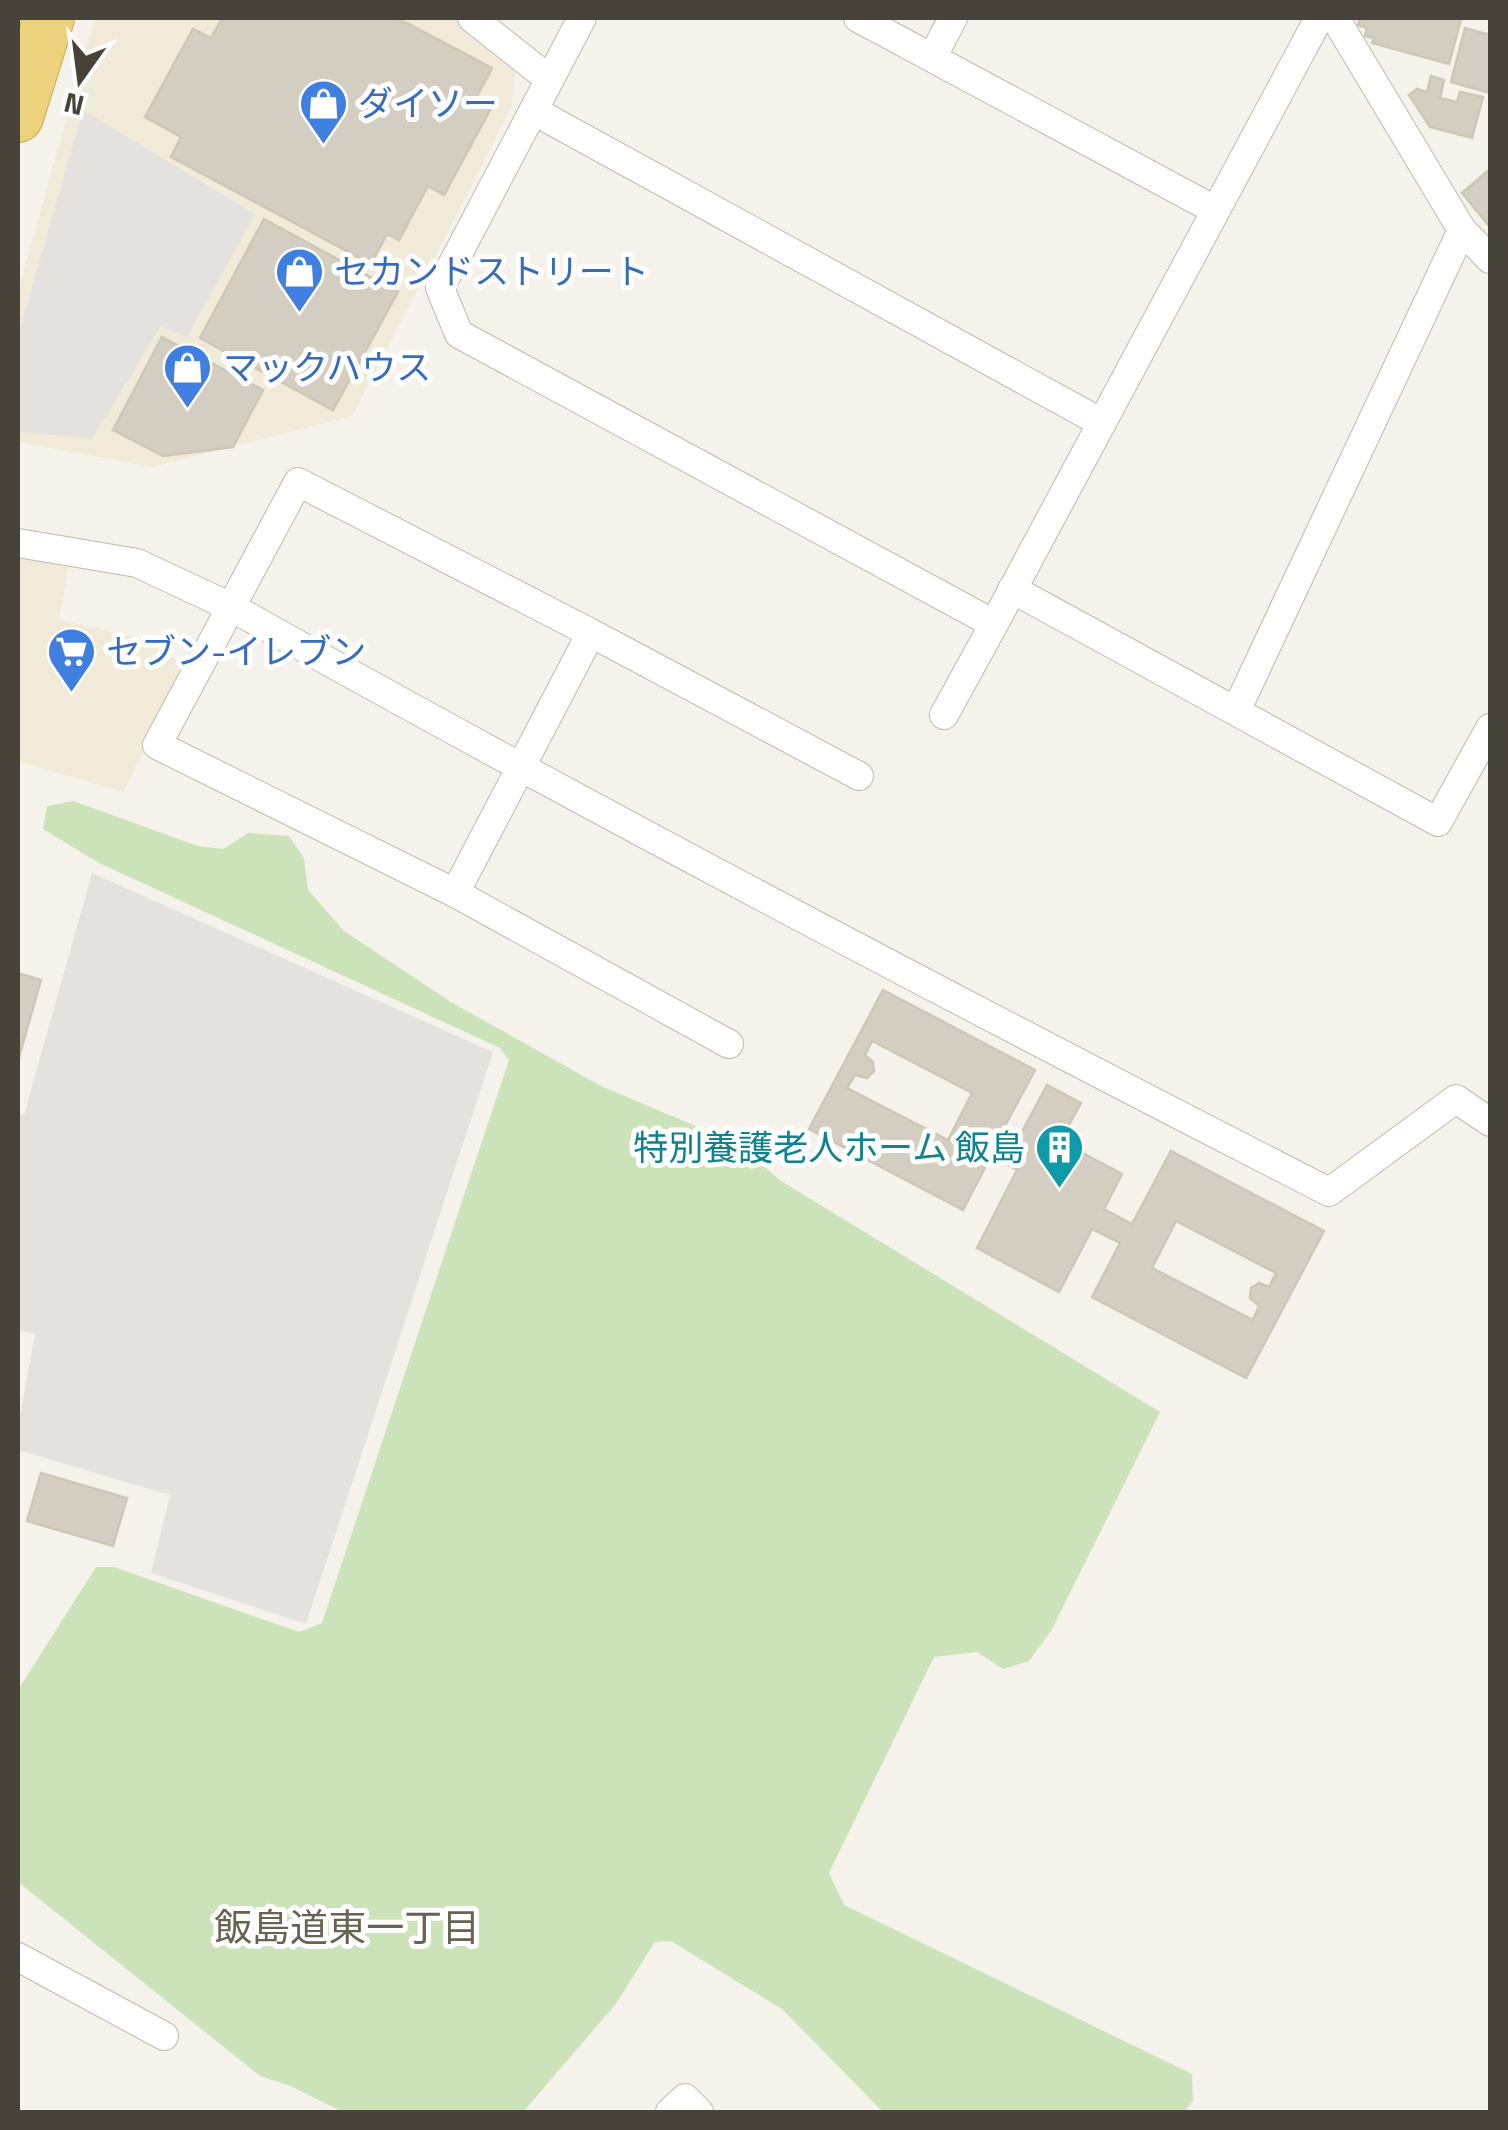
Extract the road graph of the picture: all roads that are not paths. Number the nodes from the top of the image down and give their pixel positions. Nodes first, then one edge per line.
1 (49, 18) edge
2 (472, 18) edge
3 (582, 18) edge
4 (858, 18) edge
5 (954, 18) edge
6 (1319, 18) edge
7 (1335, 18) edge
8 (933, 56) junction
9 (549, 80) junction
10 (534, 110) junction
11 (18, 117) edge
12 (1215, 210) junction
13 (1462, 230) junction
14 (1490, 260) edge
15 (1102, 423) junction
16 (18, 542) edge
17 (1012, 589) junction
18 (231, 606) junction
19 (994, 624) junction
20 (592, 632) junction
21 (1236, 711) junction
22 (944, 715) dead end
23 (1490, 728) edge
24 (521, 770) junction
25 (860, 776) dead end
26 (454, 893) junction
27 (729, 1044) dead end
28 (1490, 1122) edge
29 (18, 1957) edge
30 (164, 2036) dead end
31 (670, 2112) edge
32 (699, 2112) edge

1 - 11 highway
2 - 9 street
3 - 9 street
4 - 8 street
5 - 8 street
6 - 12 street
7 - 13 street
8 - 12 street
9 - 10 street
10 - 15 street
10 - 19 street
12 - 15 street
13 - 14 street
13 - 21 street
15 - 17 street
16 - 18 street
17 - 19 street
17 - 21 street
18 - 20 street
18 - 24 street
18 - 26 street
19 - 22 street
20 - 24 street
20 - 25 street
21 - 23 street
24 - 26 street
24 - 28 street
26 - 27 street
29 - 30 street
31 - 32 street

